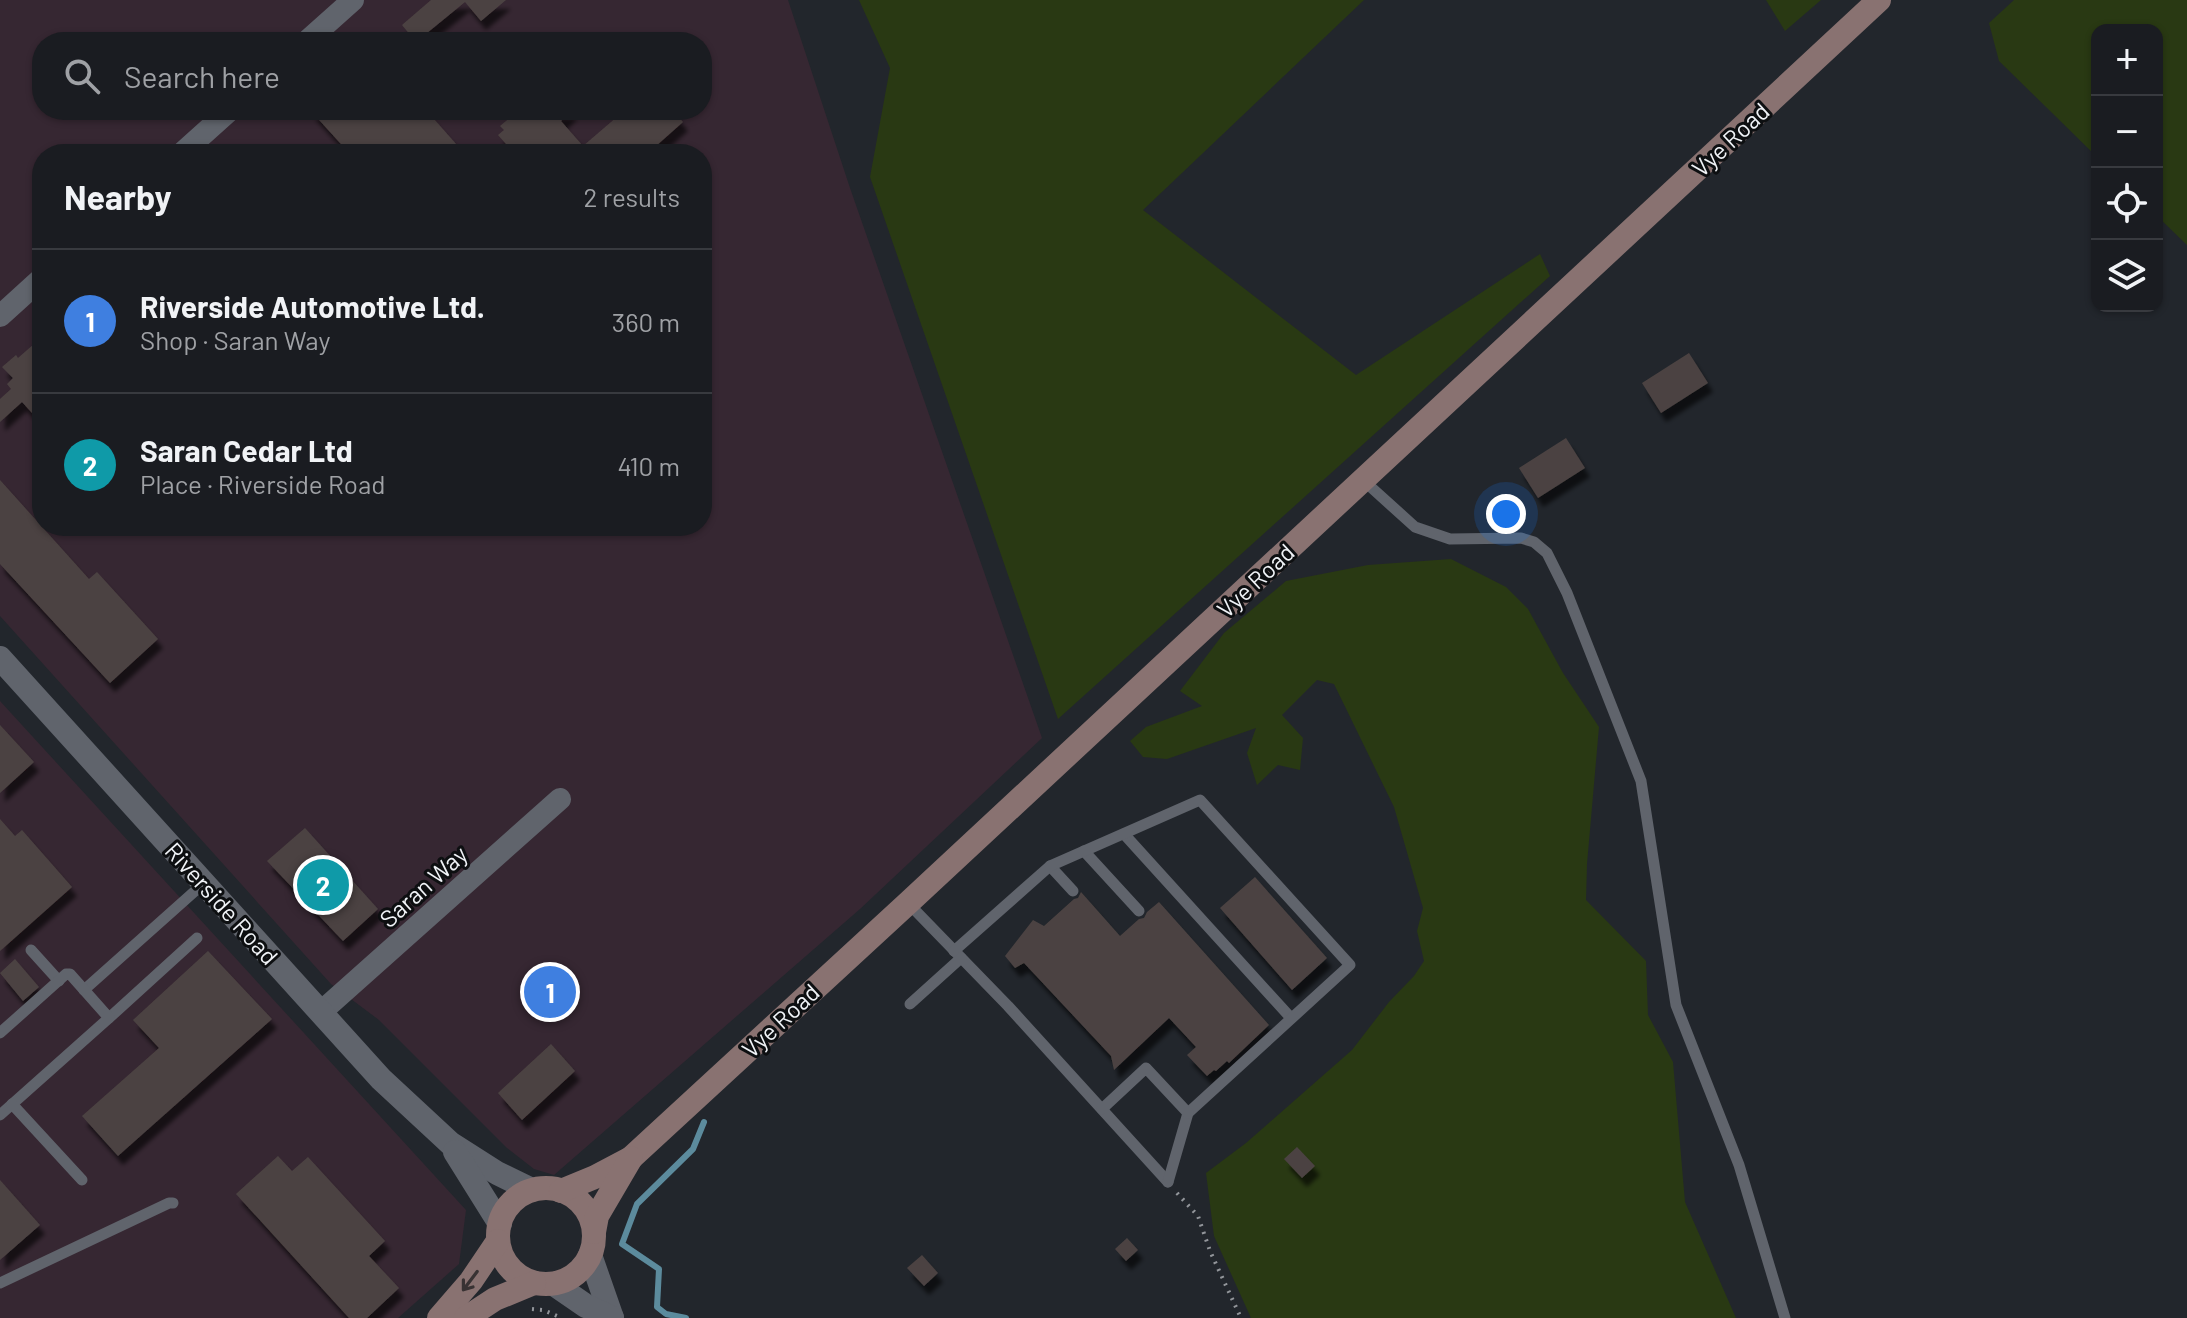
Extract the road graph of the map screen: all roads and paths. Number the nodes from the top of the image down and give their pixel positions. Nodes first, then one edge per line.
1 (353, 0) edge
2 (1879, 0) edge
3 (317, 32) edge
4 (219, 120) edge
5 (192, 144) edge
6 (32, 287) edge
7 (0, 316) edge
8 (1363, 480) junction
9 (0, 658) edge
10 (560, 799) dead end
11 (1124, 834) junction
12 (1084, 851) junction
13 (1050, 866) junction
14 (204, 883) junction
15 (1073, 891) dead end
16 (908, 903) junction
17 (1139, 911) dead end
18 (197, 938) dead end
19 (31, 950) dead end
20 (957, 954) junction
21 (59, 981) junction
22 (84, 990) junction
23 (910, 1004) dead end
24 (321, 1012) junction
25 (109, 1018) junction
26 (1291, 1018) junction
27 (0, 1033) edge
28 (12, 1104) junction
29 (1102, 1109) junction
30 (1188, 1113) junction
31 (0, 1115) edge
32 (450, 1143) junction
33 (631, 1158) junction
34 (82, 1180) dead end
35 (1168, 1182) junction
36 (532, 1190) junction
37 (561, 1191) junction
38 (173, 1203) dead end
39 (499, 1232) junction
40 (592, 1244) junction
41 (0, 1283) edge
42 (544, 1283) junction
43 (439, 1318) edge
44 (466, 1318) edge
45 (612, 1318) edge
46 (1241, 1318) edge
47 (1785, 1318) edge

1 - 3 street
2 - 8 main road, Vye Road
4 - 5 street
6 - 7 street
8 - 16 main road, Vye Road
8 - 47 lane
9 - 14 street, Riverside Road
10 - 24 street, Saran Way
11 - 12 lane
11 - 26 lane
11 - 26 lane
12 - 13 lane
12 - 17 lane
13 - 15 lane
13 - 20 lane
14 - 22 lane
14 - 24 street, Riverside Road
16 - 20 lane
16 - 33 main road, Vye Road
18 - 25 lane
19 - 21 lane
20 - 23 lane
20 - 29 lane
21 - 22 lane
21 - 27 lane
22 - 25 lane
24 - 32 street, Riverside Road
25 - 28 lane
26 - 30 lane
28 - 31 lane
28 - 34 lane
29 - 30 lane
29 - 35 lane
30 - 35 lane
32 - 36 street, Riverside Road
32 - 39 street, Riverside Road
33 - 37 main road, Vye Road
33 - 40 main road, Vye Road
35 - 46 path
36 - 37 main road
36 - 39 main road
37 - 40 main road
38 - 41 lane
39 - 42 main road
39 -> 43 main road
40 - 42 main road
40 - 45 street
42 - 44 main road
42 - 45 street

